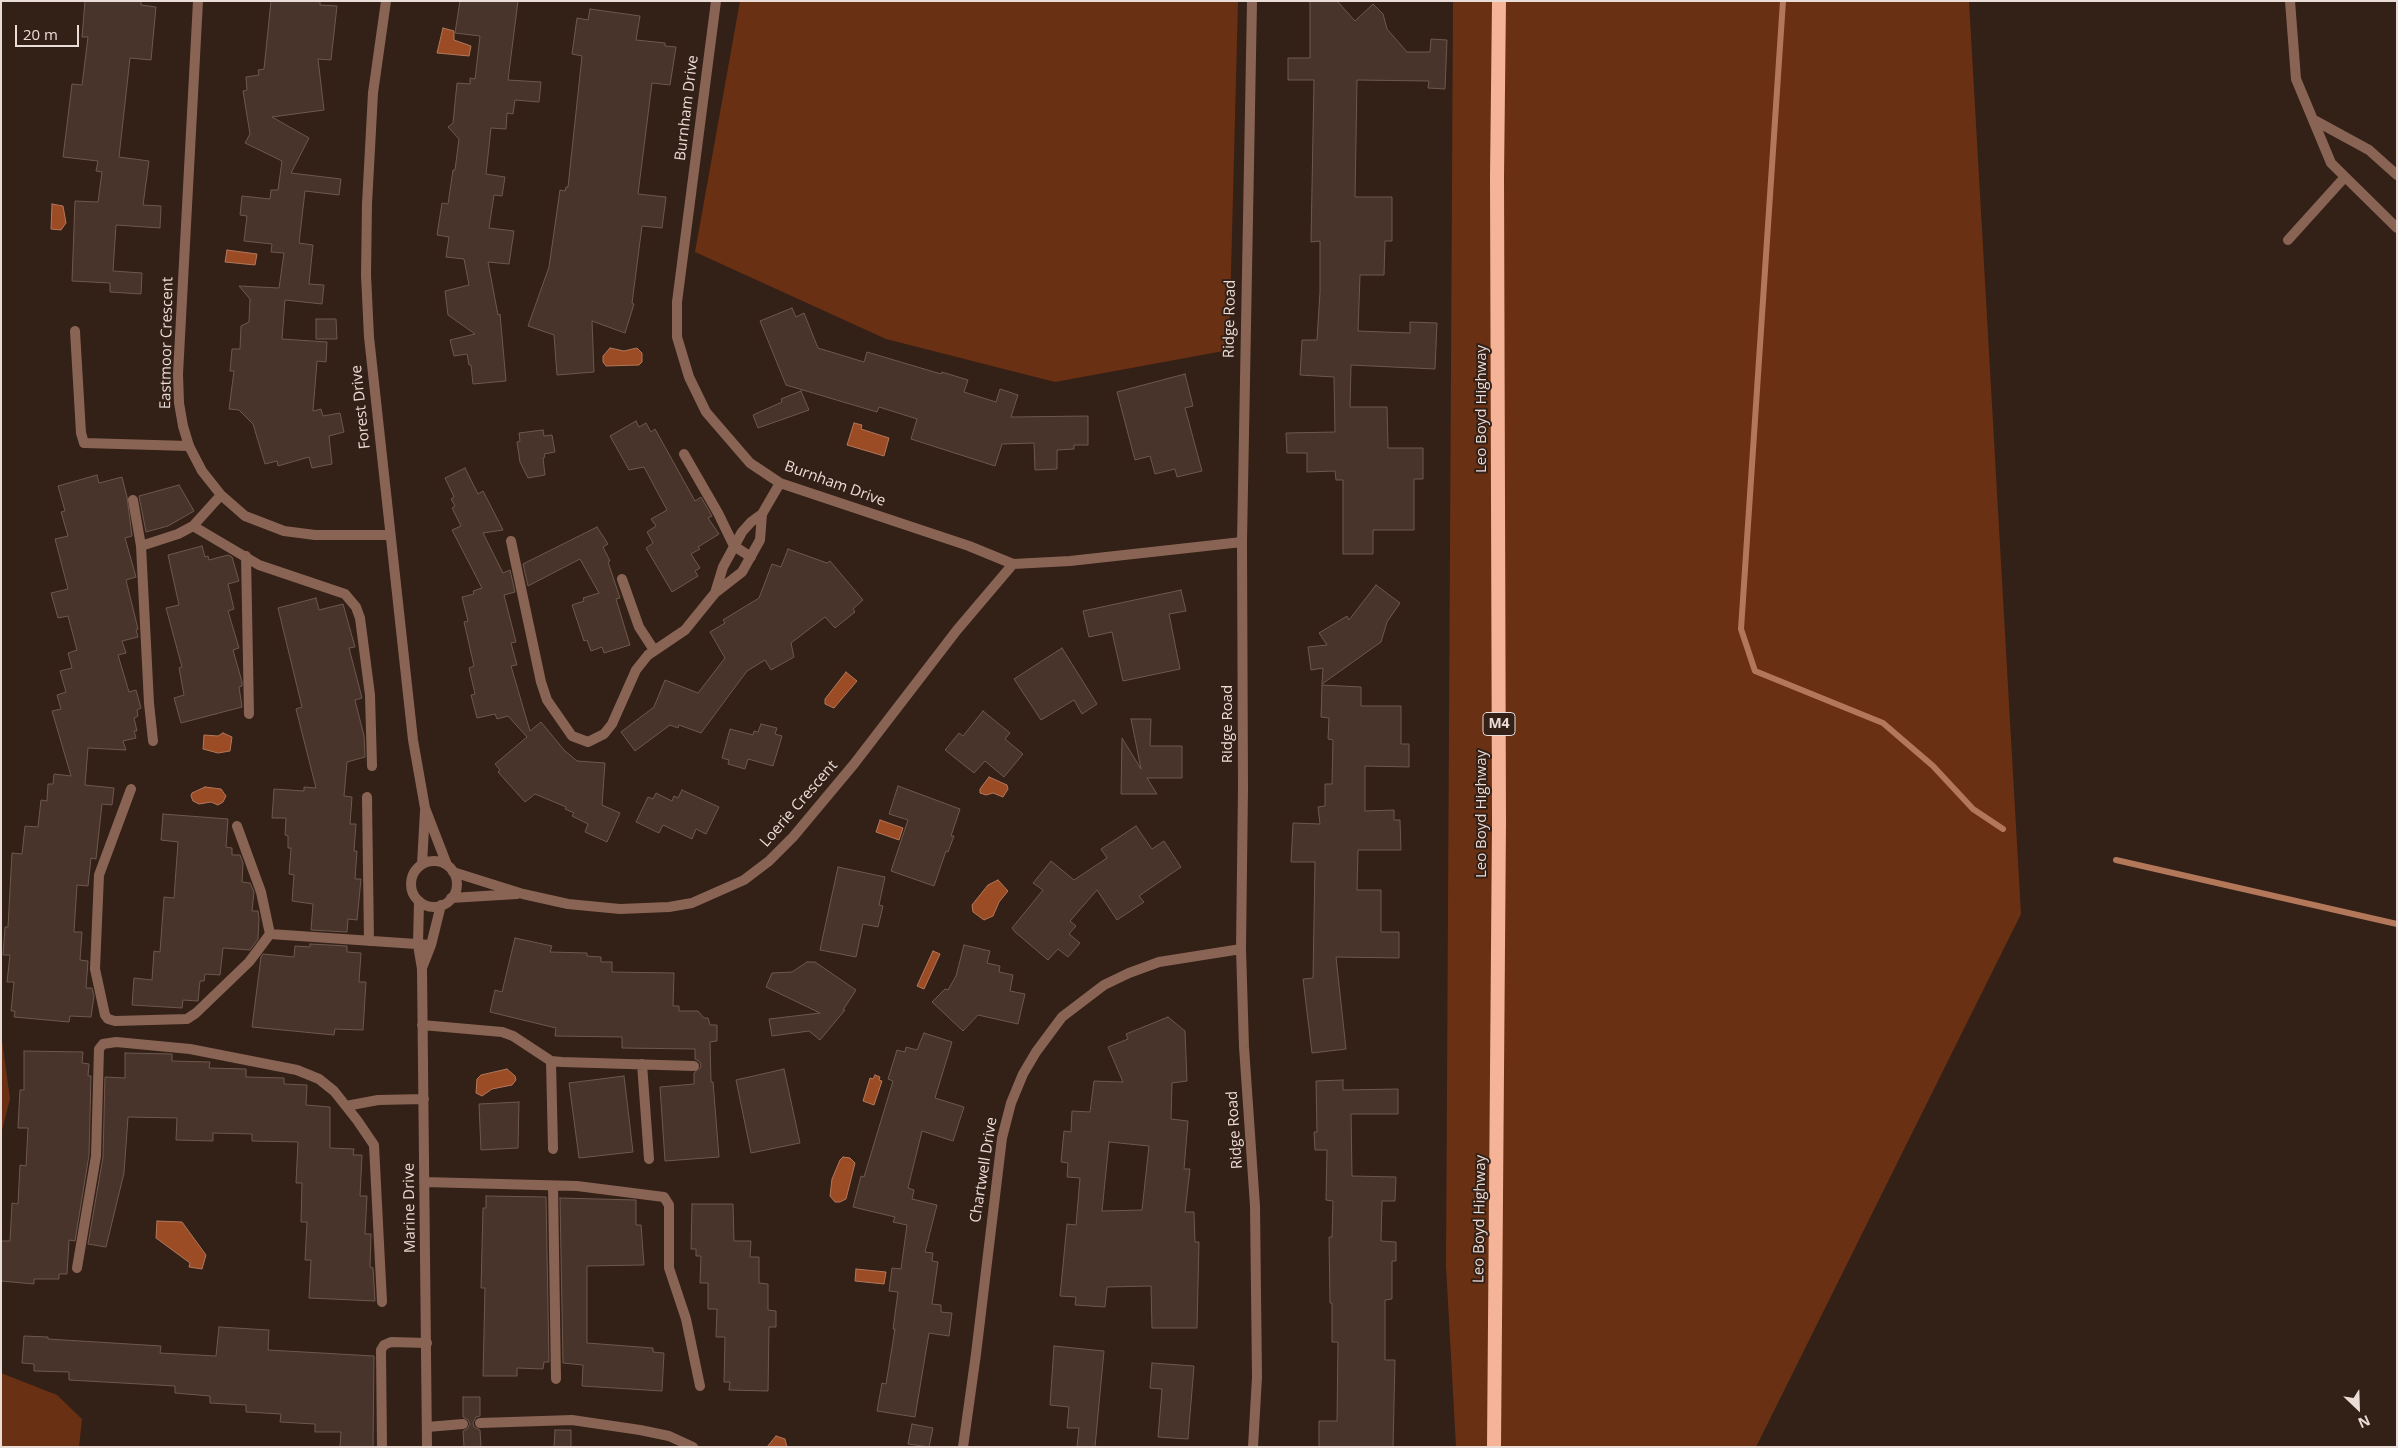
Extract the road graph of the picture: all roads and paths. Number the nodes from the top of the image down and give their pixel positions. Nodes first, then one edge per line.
1 (198, 1) edge
2 (386, 1) edge
3 (716, 1) edge
4 (1252, 1) edge
5 (1500, 1) edge
6 (2290, 1) edge
7 (2314, 120) junction
8 (2397, 175) edge
9 (2344, 178) junction
10 (2397, 228) edge
11 (2288, 240) dead end
12 (75, 331) dead end
13 (189, 446) junction
14 (684, 454) dead end
15 (780, 484) junction
16 (220, 495) junction
17 (133, 500) dead end
18 (762, 514) junction
19 (193, 526) junction
20 (390, 536) junction
21 (511, 542) dead end
22 (1242, 542) junction
23 (141, 546) junction
24 (734, 546) junction
25 (246, 556) junction
26 (751, 557) junction
27 (1013, 564) junction
28 (622, 579) dead end
29 (715, 593) junction
30 (654, 650) junction
31 (249, 714) dead end
32 (153, 741) dead end
33 (372, 766) dead end
34 (131, 789) dead end
35 (367, 797) dead end
36 (425, 808) junction
37 (237, 826) dead end
38 (422, 864) junction
39 (450, 869) junction
40 (523, 894) junction
41 (451, 898) junction
42 (419, 901) junction
43 (441, 905) junction
44 (270, 934) junction
45 (369, 941) junction
46 (418, 945) junction
47 (431, 945) junction
48 (1241, 949) junction
49 (422, 969) junction
50 (422, 1025) junction
51 (551, 1061) junction
52 (642, 1064) junction
53 (694, 1066) dead end
54 (424, 1099) junction
55 (346, 1106) junction
56 (553, 1148) dead end
57 (649, 1159) dead end
58 (424, 1182) junction
59 (553, 1186) junction
60 (78, 1268) dead end
61 (382, 1302) dead end
62 (427, 1343) junction
63 (556, 1379) dead end
64 (700, 1386) dead end
65 (480, 1423) dead end
66 (463, 1424) dead end
67 (427, 1427) junction
68 (382, 1447) edge
69 (427, 1447) edge
70 (693, 1447) edge
71 (962, 1447) edge
72 (1253, 1447) edge
73 (1494, 1447) edge

1 - 13 street, Eastmoor Crescent
2 - 20 street, Forest Drive
3 - 15 street, Burnham Drive
4 - 22 street, Ridge Road
5 - 73 highway, Leo Boyd Highway / M4
6 - 7 street
7 - 8 street
7 - 9 street
9 - 10 street
9 - 11 street
12 - 13 street
13 - 16 street, Eastmoor Crescent
14 - 24 street
15 - 18 street
15 - 27 street, Burnham Drive
16 - 19 street
16 - 20 street, Eastmoor Crescent
17 - 23 street
18 - 24 street
18 - 26 street
19 - 23 street
19 - 25 street
20 - 36 street, Forest Drive
21 - 30 street
22 - 27 street, Burnham Drive
22 - 48 street, Ridge Road
23 - 32 street
24 - 26 street
24 - 29 street
25 - 31 street
25 - 33 street
26 - 29 street
27 - 40 street, Loerie Crescent
28 - 30 street
29 - 30 street
34 - 44 street
35 - 45 street
36 - 38 street, Forest Drive
36 - 39 street, Forest Drive
37 - 44 street
38 - 39 street
38 - 42 street
39 - 40 street, Loerie Crescent
39 - 41 street
40 - 41 street, Loerie Crescent
41 - 43 street
42 - 43 street
42 - 46 street, Marine Drive
43 - 47 street, Marine Drive
44 - 45 street
45 - 46 street
46 - 47 street
46 - 49 street, Marine Drive
47 - 49 street, Marine Drive
48 - 71 street, Chartwell Drive
48 - 72 street, Ridge Road
49 - 50 street, Marine Drive
50 - 51 street
50 - 54 street, Marine Drive
51 - 52 street
51 - 56 street
52 - 53 street
52 - 57 street
54 - 55 street
54 - 58 street, Marine Drive
55 - 60 street
55 - 61 street
58 - 59 street
58 - 62 street, Marine Drive
59 - 63 street
59 - 64 street
62 - 67 street, Marine Drive
62 - 68 street
65 - 70 street
66 - 67 street
67 - 69 street, Marine Drive

